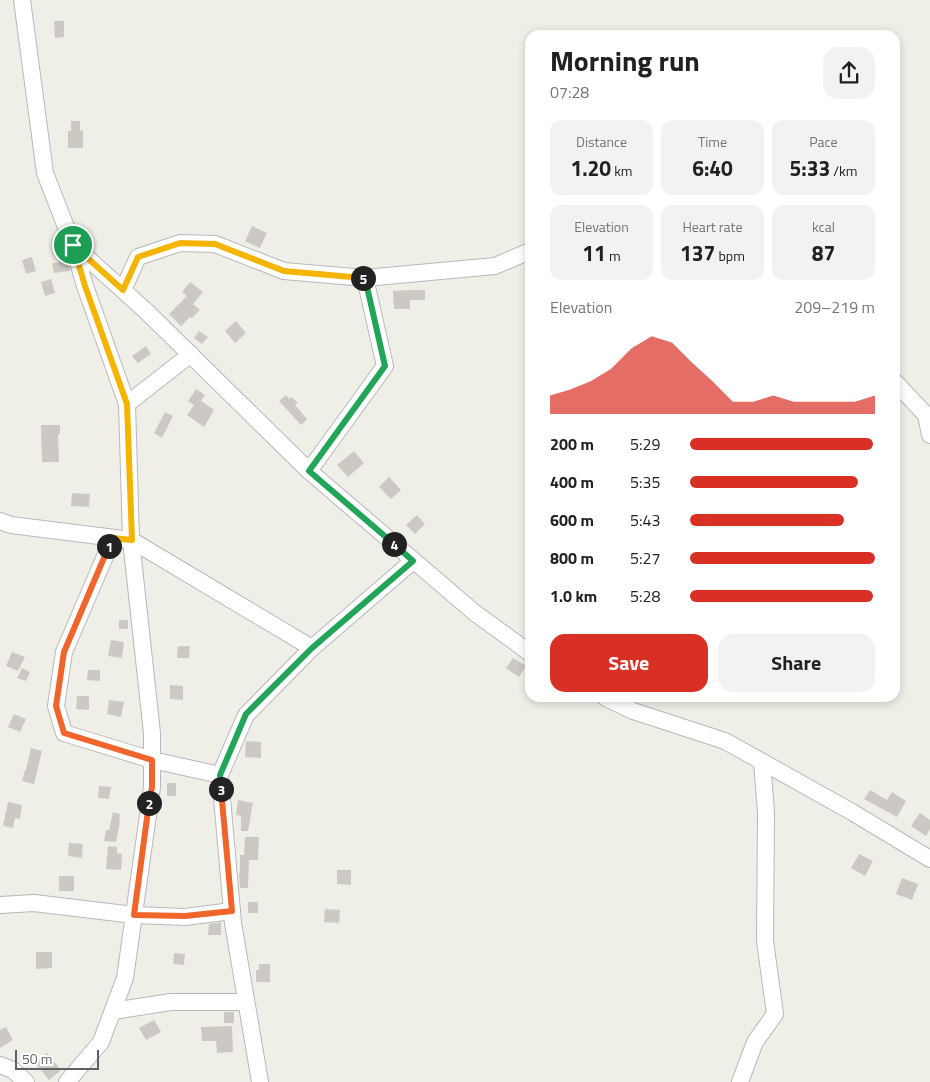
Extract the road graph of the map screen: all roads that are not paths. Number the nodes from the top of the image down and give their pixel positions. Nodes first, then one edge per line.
1 (22, 0) edge
2 (73, 245) junction
3 (525, 252) edge
4 (365, 278) junction
5 (123, 290) junction
6 (191, 354) junction
7 (900, 387) edge
8 (127, 404) junction
9 (930, 436) edge
10 (309, 471) junction
11 (0, 522) edge
12 (113, 538) junction
13 (132, 540) junction
14 (413, 561) junction
15 (312, 648) junction
16 (525, 649) edge
17 (614, 702) edge
18 (152, 760) junction
19 (762, 762) junction
20 (220, 775) junction
21 (930, 859) edge
22 (0, 905) edge
23 (232, 911) junction
24 (134, 915) junction
25 (246, 1002) junction
26 (113, 1011) junction
27 (0, 1065) edge
28 (26, 1082) edge
29 (67, 1082) edge
30 (260, 1082) edge
31 (740, 1082) edge

1 - 2 street
2 - 5 street
2 - 8 street
3 - 4 street
4 - 5 street
4 - 10 street
5 - 6 street
6 - 8 street
6 - 10 street
7 - 9 street
8 - 13 street
10 - 14 street
11 - 12 street
12 - 13 street
12 - 18 street
13 - 15 street
13 - 18 street
14 - 15 street
14 - 16 street
15 - 20 street
17 - 19 street
18 - 20 street
18 - 24 street
19 - 21 street
19 - 31 street
20 - 23 street
22 - 24 street
23 - 24 street
23 - 25 street
24 - 26 street
25 - 26 street
25 - 30 street
26 - 29 street
27 - 28 street

